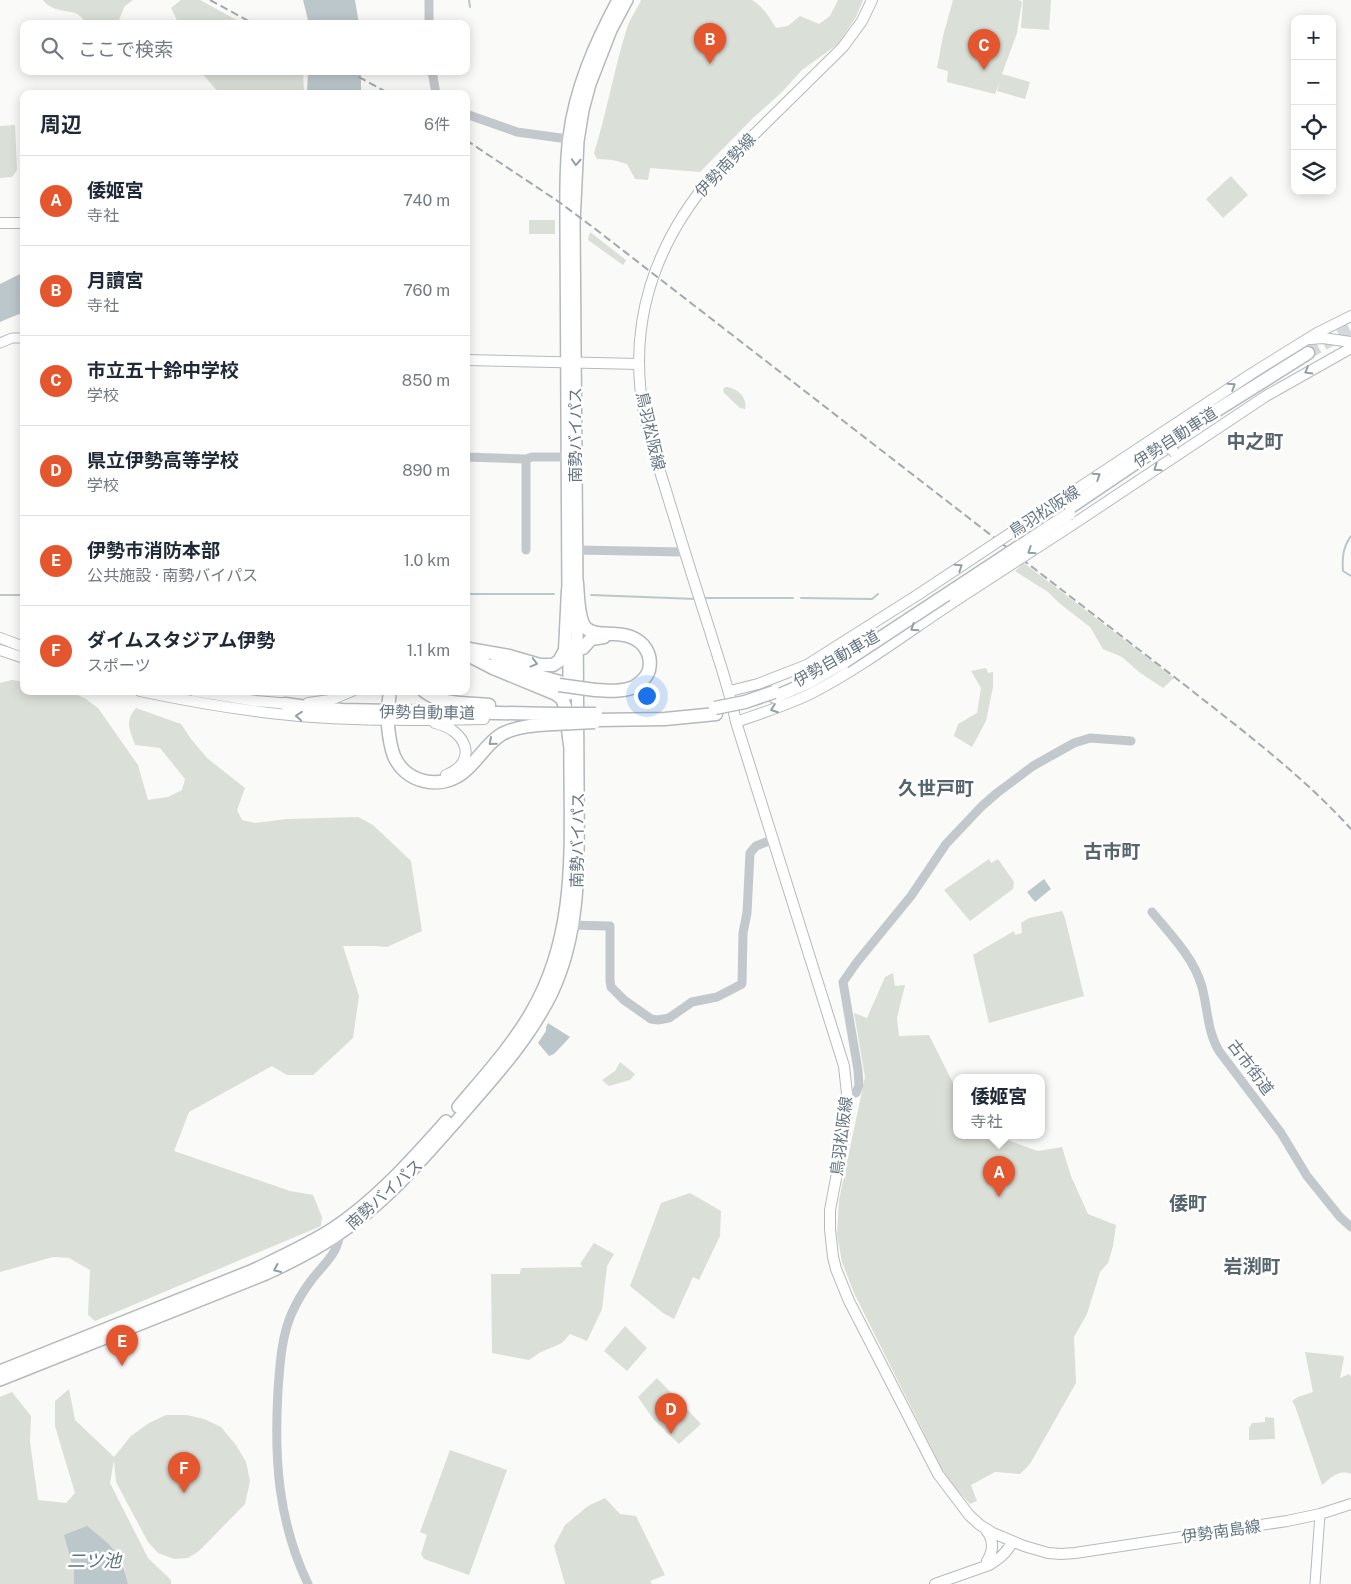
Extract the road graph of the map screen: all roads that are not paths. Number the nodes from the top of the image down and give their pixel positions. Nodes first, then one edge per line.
1 (429, 0) edge
2 (618, 0) edge
3 (627, 0) edge
4 (872, 0) edge
5 (429, 20) edge
6 (433, 75) edge
7 (435, 90) edge
8 (470, 115) edge
9 (573, 140) junction
10 (0, 223) edge
11 (20, 223) edge
12 (1351, 316) edge
13 (20, 338) edge
14 (1351, 342) edge
15 (0, 343) edge
16 (1351, 348) edge
17 (1307, 351) junction
18 (470, 360) edge
19 (571, 363) junction
20 (639, 364) junction
21 (1157, 434) junction
22 (1176, 454) junction
23 (470, 457) edge
24 (567, 457) junction
25 (526, 459) junction
26 (1066, 513) junction
27 (526, 550) dead end
28 (576, 550) junction
29 (684, 552) junction
30 (572, 587) junction
31 (0, 638) edge
32 (20, 646) edge
33 (583, 648) joint
34 (0, 650) edge
35 (470, 651) edge
36 (470, 652) edge
37 (470, 653) edge
38 (20, 657) edge
39 (596, 688) junction
40 (730, 692) junction
41 (160, 695) edge
42 (222, 695) edge
43 (343, 695) edge
44 (390, 695) edge
45 (393, 695) edge
46 (431, 695) edge
47 (285, 704) junction
48 (391, 708) joint
49 (716, 711) junction
50 (554, 717) junction
51 (596, 717) junction
52 (484, 719) joint
53 (736, 722) junction
54 (388, 724) junction
55 (578, 730) junction
56 (1131, 741) dead end
57 (570, 745) junction
58 (774, 839) junction
59 (1152, 912) dead end
60 (569, 925) junction
61 (856, 1093) dead end
62 (1351, 1227) edge
63 (336, 1231) junction
64 (0, 1371) edge
65 (0, 1380) edge
66 (961, 1504) junction
67 (1351, 1504) edge
68 (1320, 1514) junction
69 (984, 1527) junction
70 (1015, 1540) junction
71 (1036, 1550) junction
72 (1088, 1550) junction
73 (987, 1561) junction
74 (972, 1571) junction
75 (308, 1584) edge
76 (935, 1584) edge
77 (1315, 1584) edge

1 - 5 street
2 - 9 highway, 南勢バイパス
3 - 9 highway, 南勢バイパス
4 - 20 main road, 伊勢南勢線
6 - 7 street
8 - 9 street
9 - 19 highway, 南勢バイパス
10 - 11 main road
12 - 17 main road, 鳥羽松阪線
13 - 15 main road
14 - 17 main road
16 -> 22 main road, 鳥羽松阪線
21 -> 17 main road, 鳥羽松阪線
17 - 26 highway, 伊勢自動車道
18 - 19 main road
19 - 20 main road
19 - 24 highway, 南勢バイパス
19 - 28 highway, 南勢バイパス
20 - 29 main road, 鳥羽松阪線
21 - 22 main road, bridge
26 -> 21 main road, 鳥羽松阪線
22 -> 26 main road, 鳥羽松阪線
23 - 25 street
24 - 25 street
24 - 30 highway, 南勢バイパス
25 - 27 street
40 -> 26 main road, 鳥羽松阪線, bridge
26 - 49 highway, 伊勢自動車道, bridge
26 -> 53 main road, 鳥羽松阪線, bridge
28 - 29 street
28 - 30 highway, 南勢バイパス
29 - 40 main road, 鳥羽松阪線
35 -> 30 highway
30 - 39 highway
30 - 55 highway, 南勢バイパス
30 - 57 highway, 南勢バイパス
31 - 32 main road
33 - 39 highway
33 - 55 highway
34 - 38 main road
36 - 39 highway, bridge
37 - 57 highway
40 - 53 main road, 鳥羽松阪線
54 -> 41 main road
42 - 47 main road
43 - 47 main road
44 - 48 highway
45 - 48 main road
46 - 50 highway
47 - 50 highway, 伊勢自動車道
49 - 51 highway, 伊勢自動車道
49 - 51 highway, 伊勢自動車道
50 - 51 highway, bridge
50 - 52 highway, 伊勢自動車道
50 -> 54 highway
52 - 54 main road
53 - 58 main road, 鳥羽松阪線
54 - 54 main road
55 - 60 highway, 南勢バイパス
56 - 61 street
57 - 60 highway, 南勢バイパス
58 - 60 street
58 - 66 main road, 鳥羽松阪線
59 - 62 street, 古市街道
60 - 63 highway, 南勢バイパス
63 - 64 highway, 南勢バイパス
63 -> 65 highway, 南勢バイパス
63 - 75 street
66 - 69 main road, 鳥羽松阪線
66 - 70 main road, 鳥羽松阪線
67 - 68 main road, 伊勢南島線
68 - 72 main road, 伊勢南島線
68 - 77 main road
69 - 70 main road, 鳥羽松阪線
69 - 73 main road
70 - 71 main road, 伊勢南島線
70 - 72 main road, 伊勢南島線
70 - 73 main road
70 - 74 main road
71 - 72 main road, 伊勢南島線
71 - 74 main road
73 - 74 main road
74 - 76 main road

